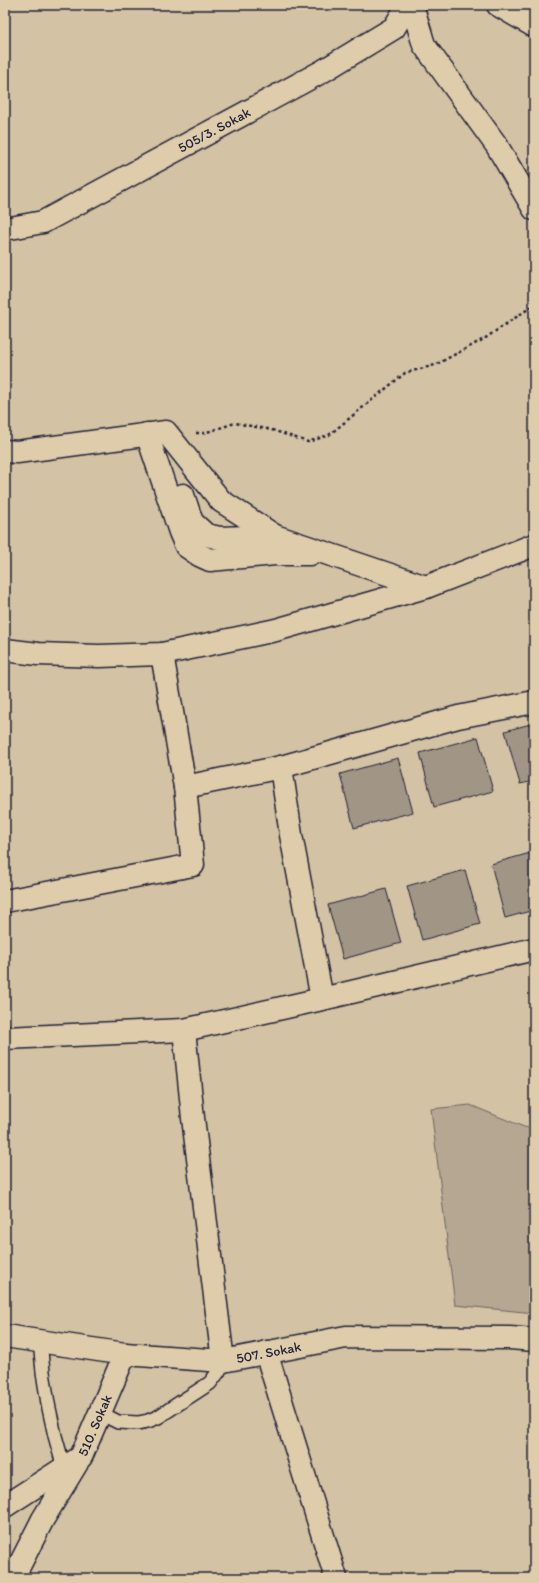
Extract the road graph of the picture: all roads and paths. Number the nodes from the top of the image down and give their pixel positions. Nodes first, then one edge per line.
1 (408, 5) edge
2 (412, 5) edge
3 (498, 5) edge
4 (530, 19) edge
5 (534, 209) edge
6 (5, 229) edge
7 (534, 305) edge
8 (158, 433) junction
9 (5, 451) edge
10 (275, 536) junction
11 (534, 545) edge
12 (325, 553) junction
13 (426, 587) junction
14 (5, 650) edge
15 (162, 654) junction
16 (534, 702) edge
17 (281, 767) junction
18 (185, 787) junction
19 (5, 901) edge
20 (534, 949) edge
21 (322, 999) junction
22 (184, 1030) junction
23 (5, 1038) edge
24 (5, 1336) edge
25 (534, 1340) edge
26 (40, 1341) junction
27 (266, 1352) junction
28 (125, 1354) junction
29 (223, 1361) junction
30 (100, 1413) junction
31 (73, 1462) junction
32 (5, 1506) edge
33 (14, 1578) edge
34 (336, 1578) edge

1 - 6 street, 505/3. Sokak
2 - 5 street
3 - 4 street
7 - 8 path
8 - 9 street
8 - 10 street
8 - 10 street
8 - 12 street
10 - 12 street
11 - 13 street
12 - 13 street
13 - 15 street
14 - 15 street
15 - 18 street
16 - 17 street
17 - 18 street
17 - 21 street
18 - 19 street
20 - 21 street
21 - 22 street
22 - 23 street
22 - 29 street
24 - 26 street, 507. Sokak
25 - 27 street, 507. Sokak
26 - 28 street, 507. Sokak
26 - 31 lane
27 - 29 street, 507. Sokak
27 - 34 street
28 - 29 street, 507. Sokak
28 - 30 street, 510. Sokak
29 - 30 lane
30 - 31 street, 510. Sokak
31 - 32 street, 510. Sokak
31 - 33 street

